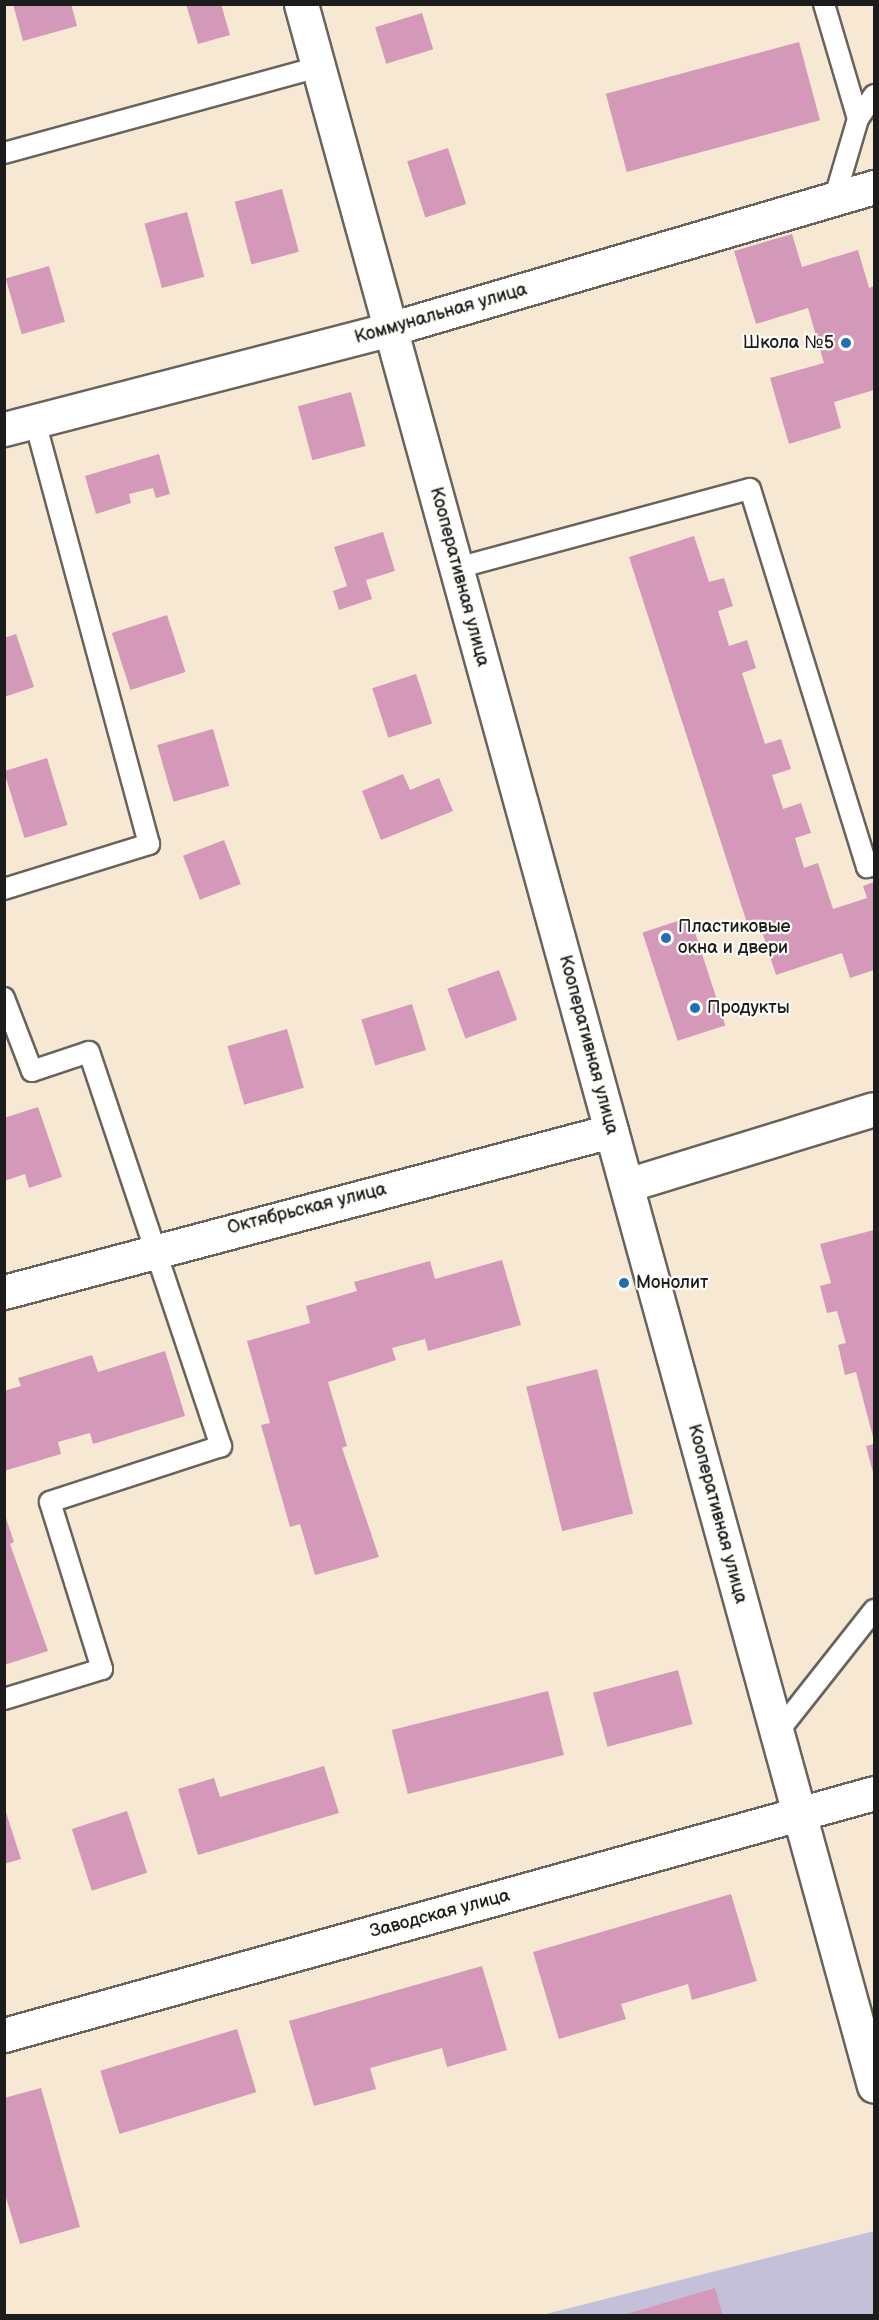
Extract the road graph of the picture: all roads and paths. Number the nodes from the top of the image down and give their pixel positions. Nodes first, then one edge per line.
1 (301, 4) edge
2 (824, 4) edge
3 (318, 67) junction
4 (874, 95) edge
5 (858, 119) junction
6 (4, 153) edge
7 (874, 187) edge
8 (834, 200) junction
9 (390, 329) junction
10 (20, 425) edge
11 (457, 568) junction
12 (874, 865) edge
13 (4, 889) edge
14 (4, 998) edge
15 (874, 1109) edge
16 (611, 1131) junction
17 (627, 1185) junction
18 (153, 1249) junction
19 (4, 1292) edge
20 (874, 1610) edge
21 (4, 1699) edge
22 (777, 1733) junction
23 (874, 1793) edge
24 (800, 1814) junction
25 (4, 2035) edge
26 (874, 2086) edge

1 - 3 street, Кооперативная улица
2 - 5 lane
3 - 6 lane
3 - 9 street, Кооперативная улица
4 - 5 lane
5 - 8 lane
7 - 8 street, Коммунальная улица
8 - 9 street, Коммунальная улица
9 - 10 street, Коммунальная улица
9 - 11 street, Кооперативная улица
10 - 13 lane
11 - 12 lane
11 - 16 street, Кооперативная улица
14 - 18 lane
15 - 17 street
16 - 17 street, Кооперативная улица
16 - 18 street, Октябрьская улица
17 - 22 street, Кооперативная улица
18 - 19 street, Октябрьская улица
18 - 21 lane
20 - 22 lane
22 - 24 street, Кооперативная улица
23 - 24 street, Заводская улица
24 - 25 street, Заводская улица
24 - 26 street, Кооперативная улица

